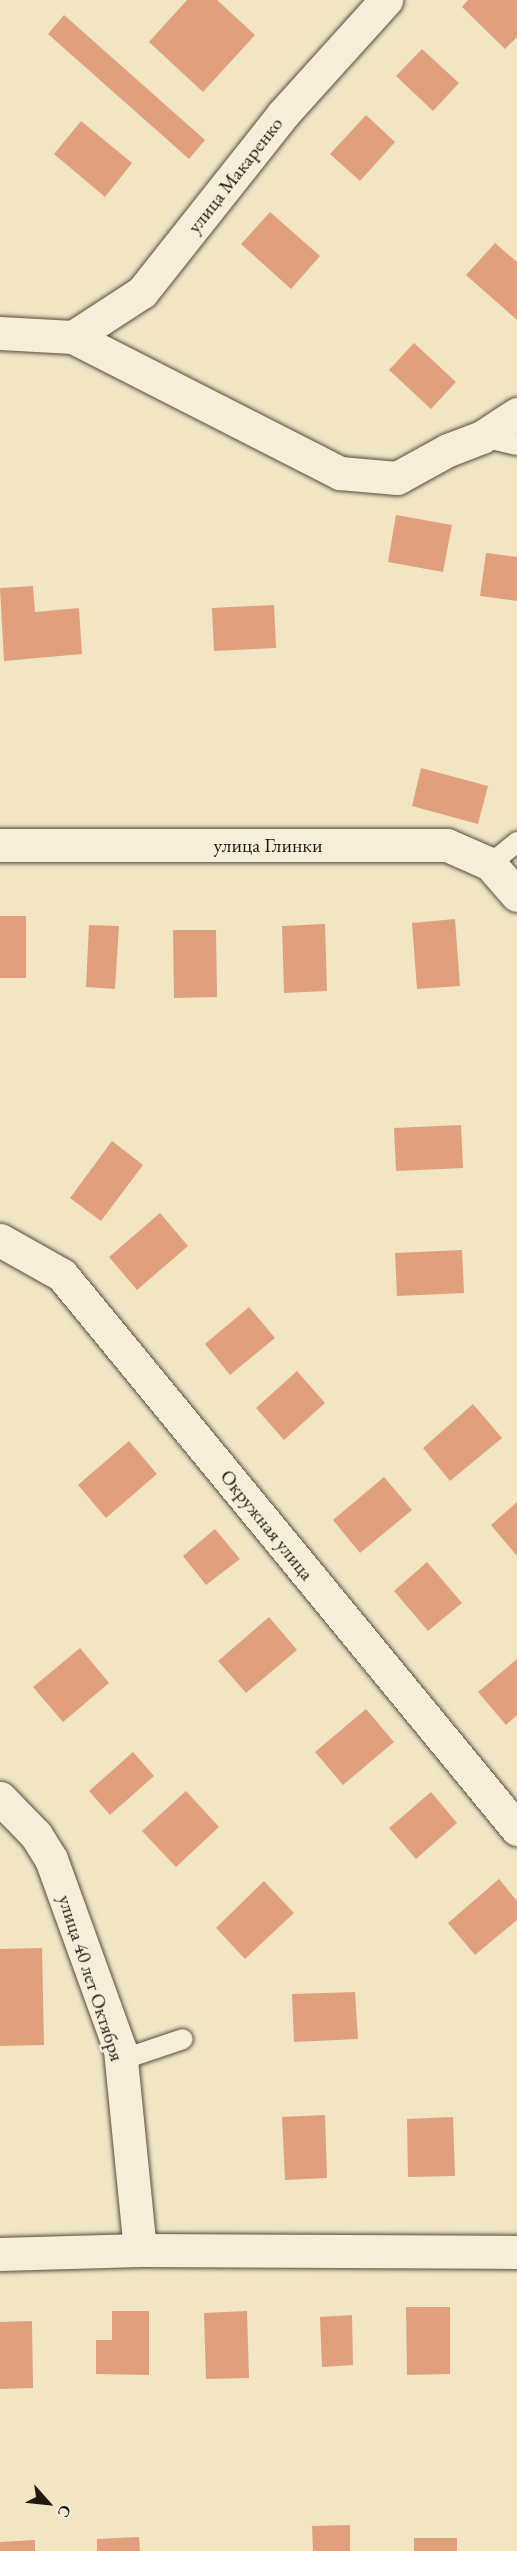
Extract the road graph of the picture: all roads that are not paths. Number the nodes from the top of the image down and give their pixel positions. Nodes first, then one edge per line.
1 (386, 0) edge
2 (0, 333) edge
3 (73, 337) junction
4 (517, 414) edge
5 (482, 437) junction
6 (517, 445) edge
7 (517, 842) edge
8 (0, 845) edge
9 (490, 864) junction
10 (517, 895) edge
11 (0, 1240) edge
12 (0, 1798) edge
13 (517, 1829) edge
14 (183, 2039) dead end
15 (121, 2060) junction
16 (140, 2250) junction
17 (517, 2252) edge
18 (0, 2254) edge

1 - 3 street, улица Макаренко
2 - 3 street
3 - 5 street
4 - 5 street
5 - 6 lane
7 - 9 lane
8 - 9 street, улица Глинки
9 - 10 street, улица Глинки
11 - 13 street, Окружная улица
12 - 15 street, улица 40 лет Октября
14 - 15 lane
15 - 16 street, улица 40 лет Октября
16 - 17 street
16 - 18 street

